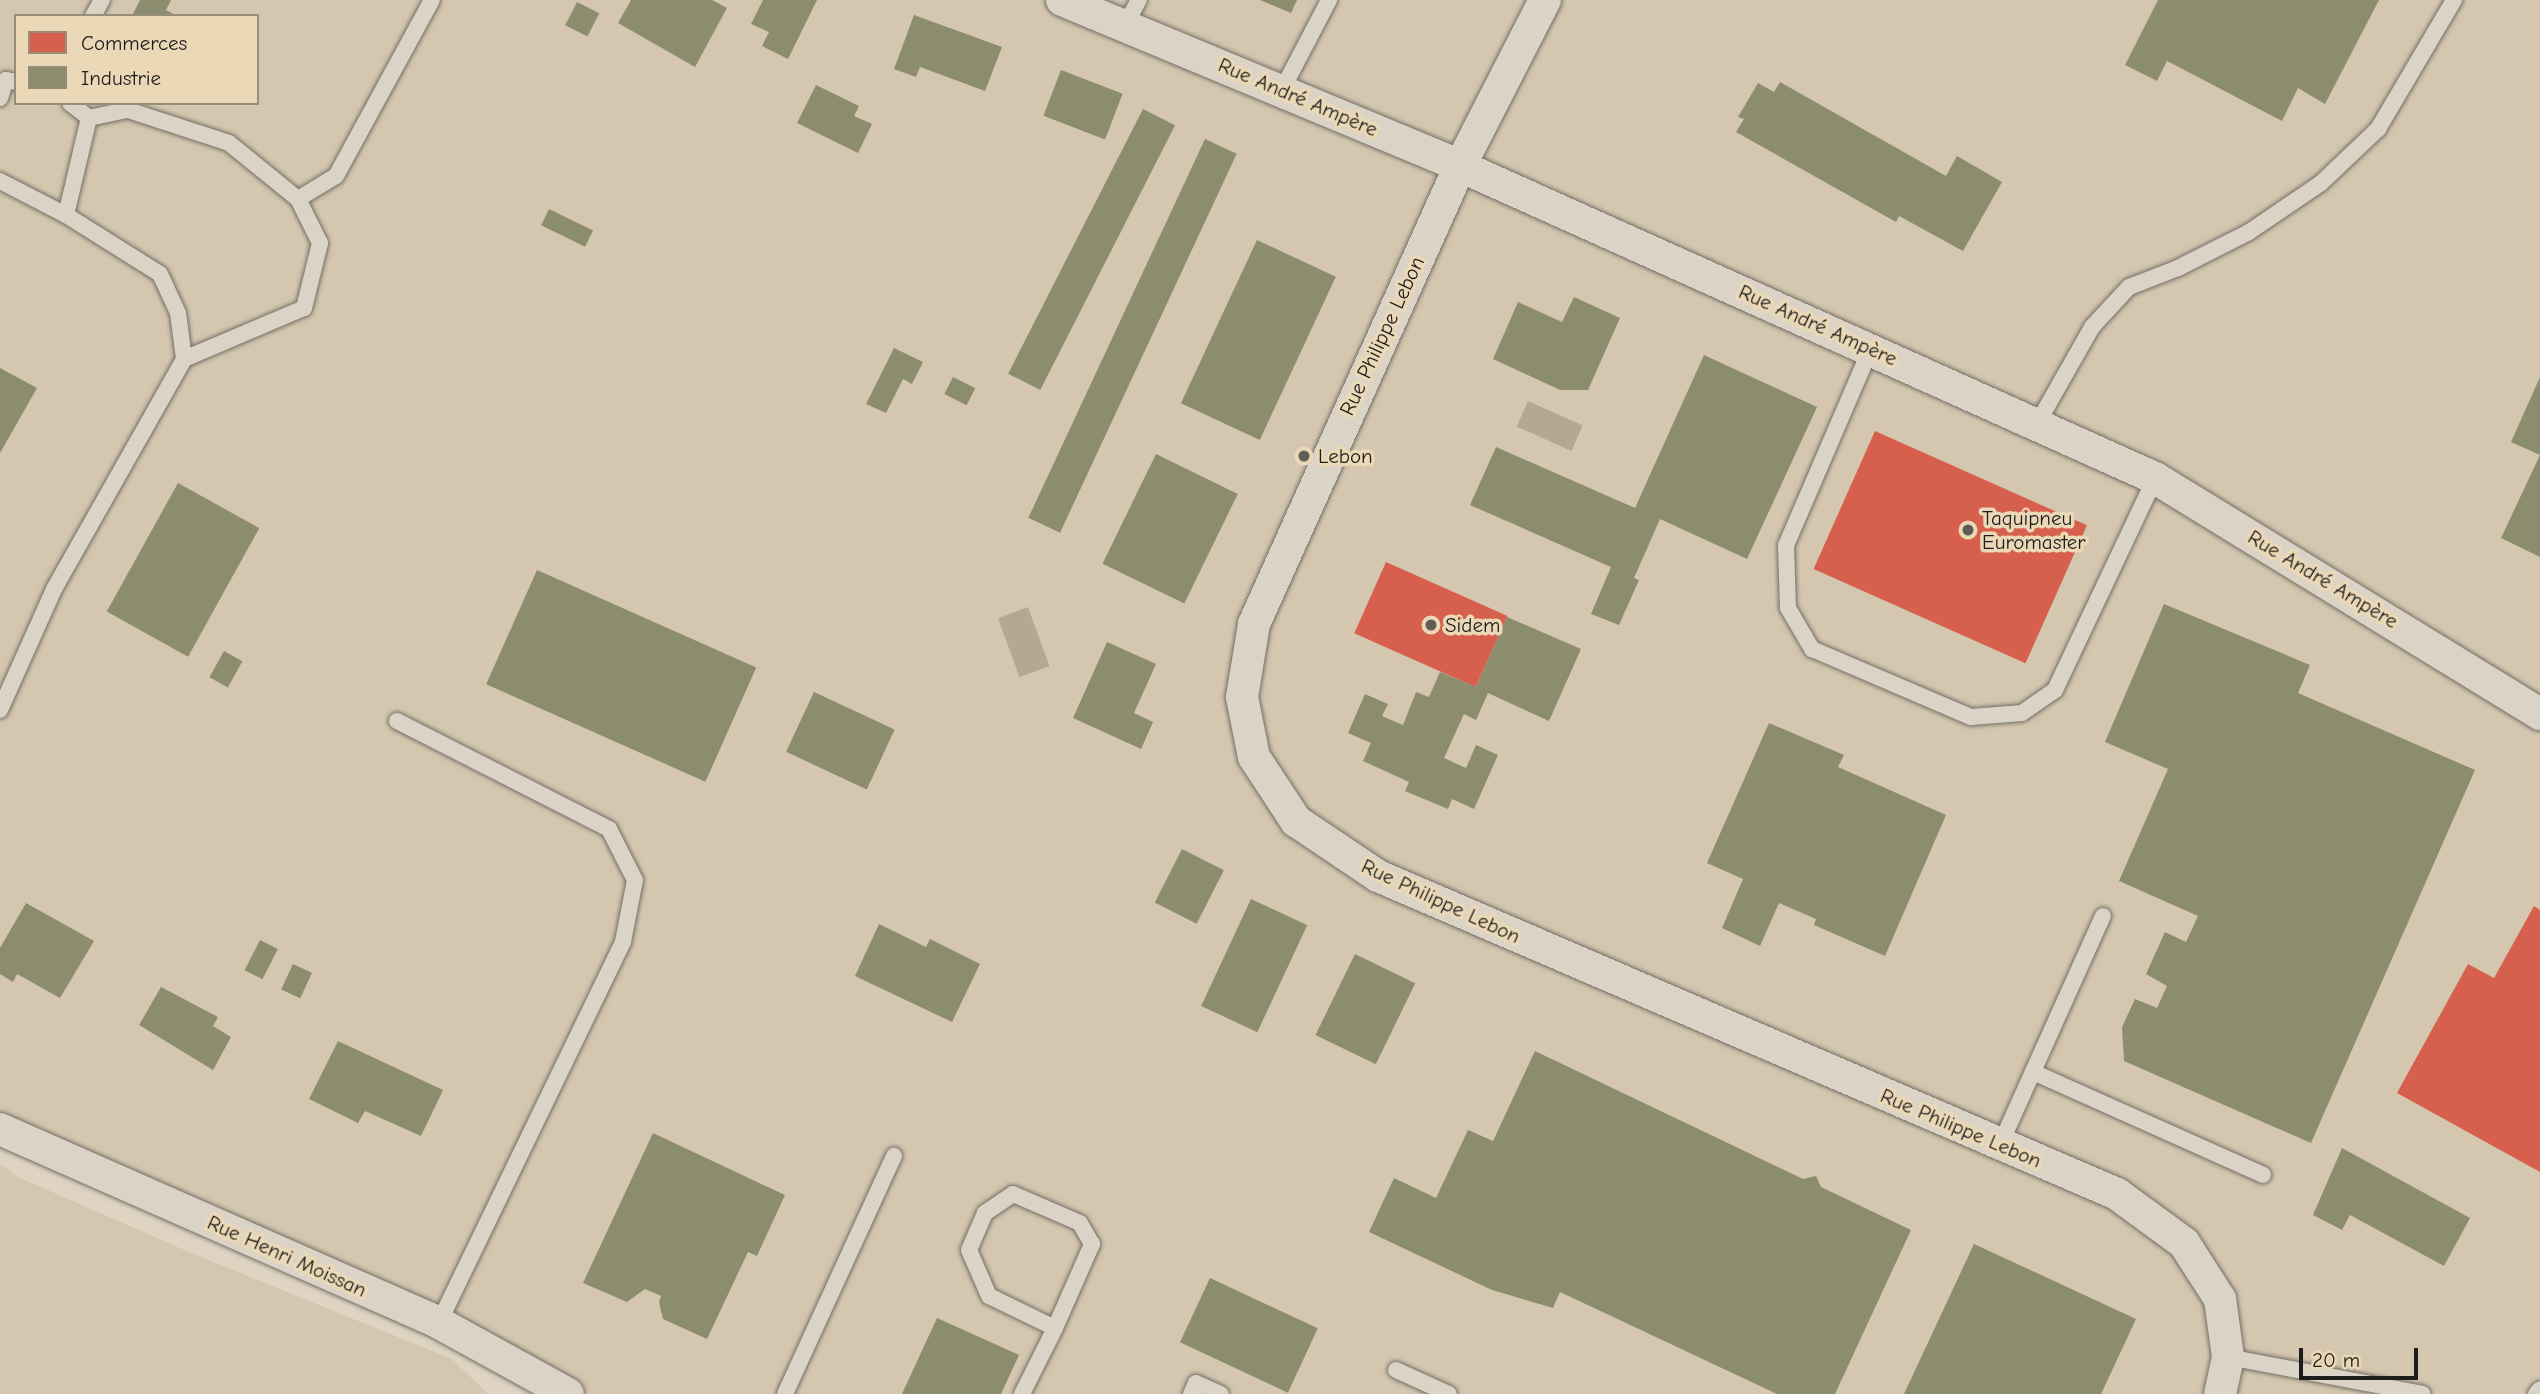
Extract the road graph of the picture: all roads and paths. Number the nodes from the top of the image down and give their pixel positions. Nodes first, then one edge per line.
1 (432, 0) edge
2 (1062, 0) edge
3 (1329, 0) edge
4 (1545, 0) edge
5 (2454, 0) edge
6 (1132, 12) edge
7 (14, 82) edge
8 (1282, 90) junction
9 (0, 98) edge
10 (73, 105) edge
11 (89, 118) junction
12 (1460, 166) junction
13 (0, 181) edge
14 (298, 198) junction
15 (66, 215) junction
16 (1871, 348) junction
17 (184, 359) junction
18 (2037, 424) junction
19 (2155, 478) junction
20 (0, 710) edge
21 (2540, 714) edge
22 (397, 720) dead end
23 (2103, 916) dead end
24 (2033, 1072) junction
25 (0, 1129) edge
26 (2000, 1145) junction
27 (894, 1156) dead end
28 (2263, 1175) dead end
29 (439, 1323) junction
30 (1055, 1328) junction
31 (2228, 1356) junction
32 (1396, 1370) dead end
33 (2540, 1389) edge
34 (568, 1394) edge
35 (786, 1394) edge
36 (1022, 1394) edge
37 (1191, 1394) edge
38 (1221, 1394) edge
39 (1449, 1394) edge
40 (2220, 1394) edge
41 (2423, 1394) edge
42 (2536, 1394) edge

1 - 14 lane
2 - 6 street, Rue André Ampère
3 - 8 lane
4 - 12 street, Rue Philippe Lebon
5 - 18 lane
6 - 8 street, Rue André Ampère
7 - 9 lane
8 - 12 street, Rue André Ampère
10 - 11 lane
11 - 14 lane
11 - 15 lane
12 - 16 street, Rue André Ampère
12 - 26 street, Rue Philippe Lebon
13 - 15 lane
14 - 17 lane
15 - 17 lane
16 - 18 street, Rue André Ampère
16 - 19 lane
17 - 20 lane
18 - 19 street, Rue André Ampère
19 - 21 street, Rue André Ampère
22 - 29 lane
23 - 24 lane
24 - 26 lane
24 - 28 lane
25 - 29 street, Rue Henri Moissan
26 - 31 street, Rue Philippe Lebon
27 - 35 lane
29 - 34 street, Rue Henri Moissan
30 - 30 lane
30 - 36 lane
31 - 40 street, Rue Philippe Lebon
31 - 41 lane
32 - 39 lane
33 - 42 lane
37 - 38 lane

